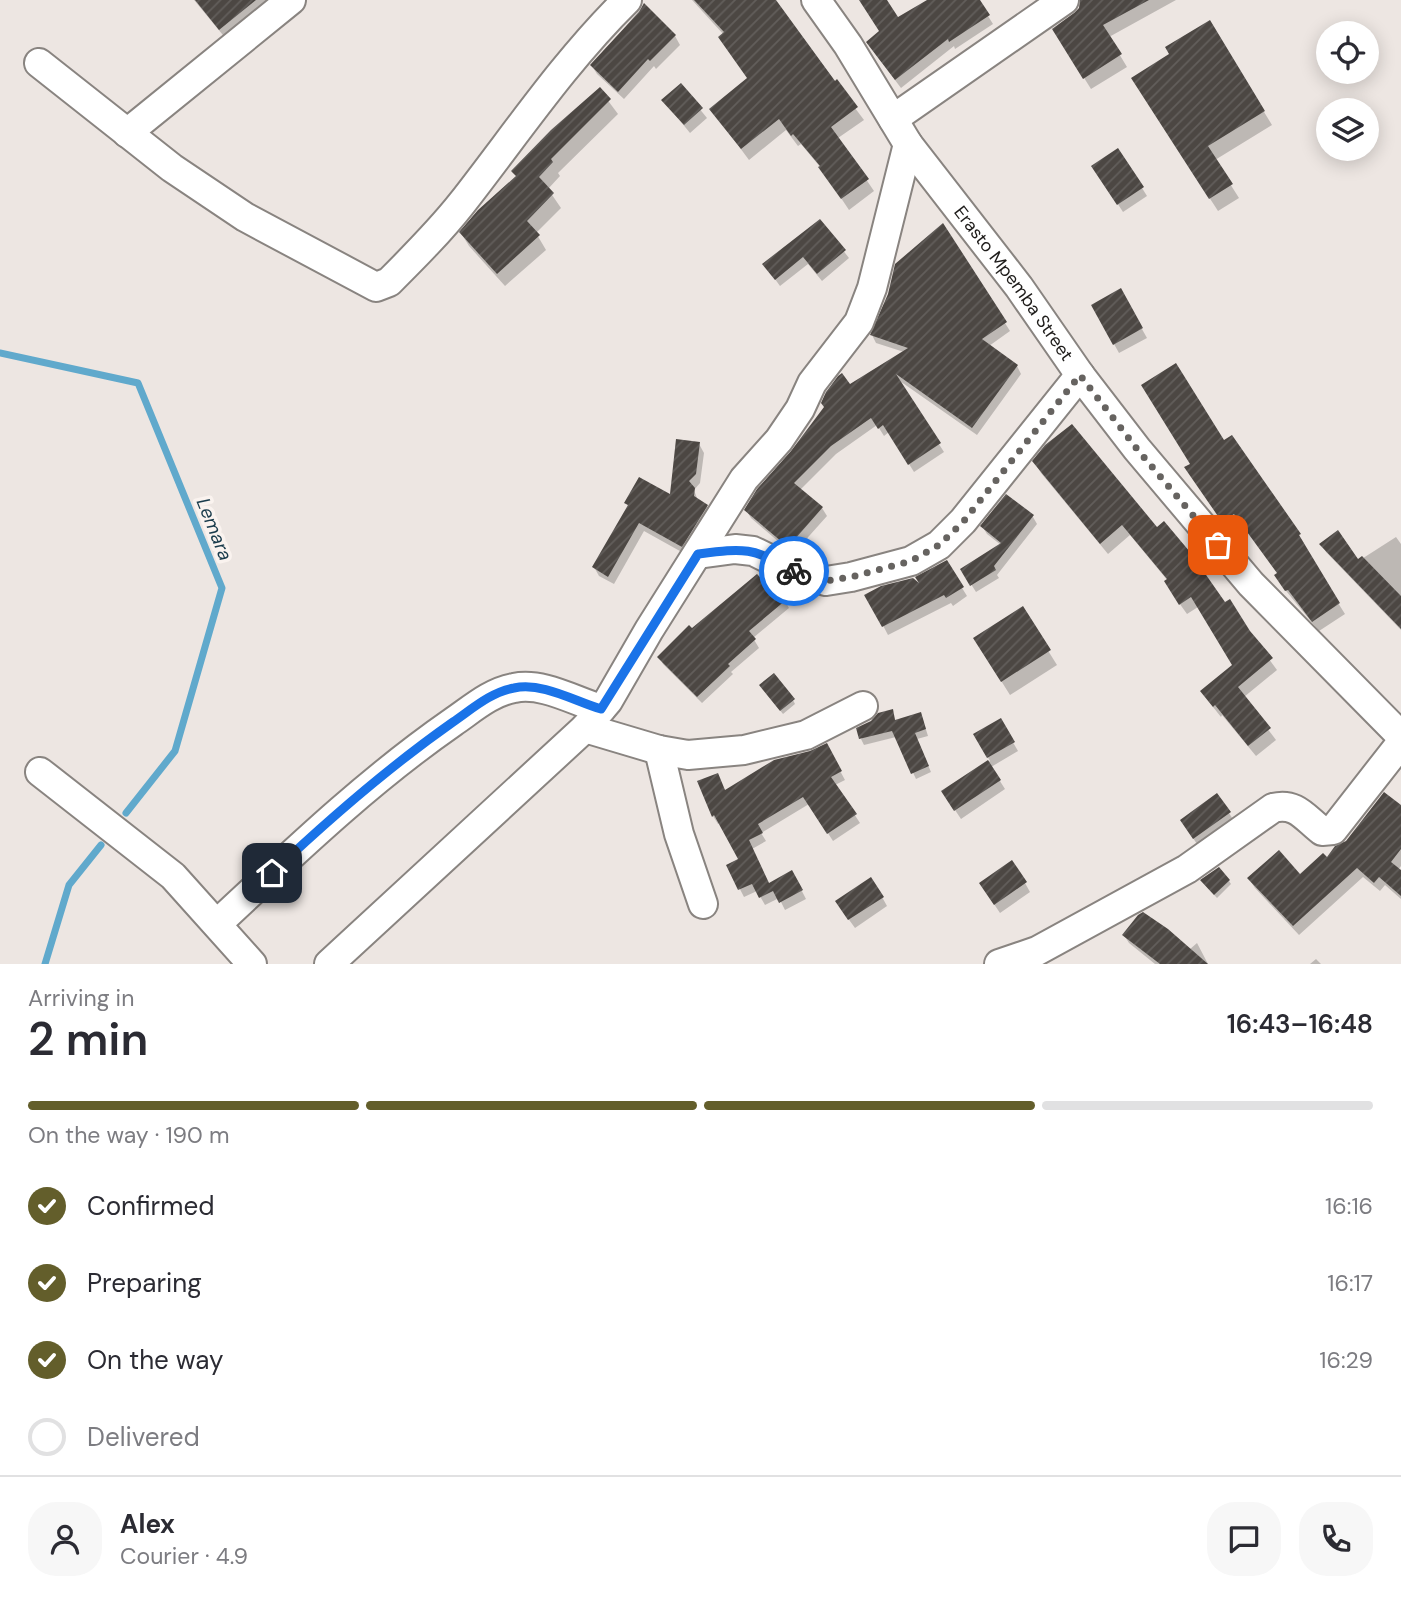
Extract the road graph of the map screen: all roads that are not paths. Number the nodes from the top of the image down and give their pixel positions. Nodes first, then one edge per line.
1 (291, 0) edge
2 (627, 0) edge
3 (816, 0) edge
4 (1064, 0) edge
5 (40, 62) dead end
6 (893, 119) junction
7 (127, 133) junction
8 (908, 144) junction
9 (1080, 375) junction
10 (698, 554) junction
11 (863, 706) dead end
12 (593, 719) junction
13 (1401, 736) edge
14 (1401, 743) edge
15 (659, 750) junction
16 (40, 772) dead end
17 (703, 904) dead end
18 (217, 924) junction
19 (252, 964) edge
20 (329, 964) edge
21 (999, 964) edge

1 - 7 street
2 - 7 street
3 - 6 street, Erasto Mpemba Street
4 - 6 street
5 - 7 street
6 - 8 street, Erasto Mpemba Street
8 - 9 street, Erasto Mpemba Street
8 - 10 street
9 - 10 street
9 - 13 street, Erasto Mpemba Street
10 - 12 street
11 - 15 street
12 - 15 street
12 - 18 street
12 - 20 street
14 - 21 street
15 - 17 street
16 - 18 street
18 - 19 street

